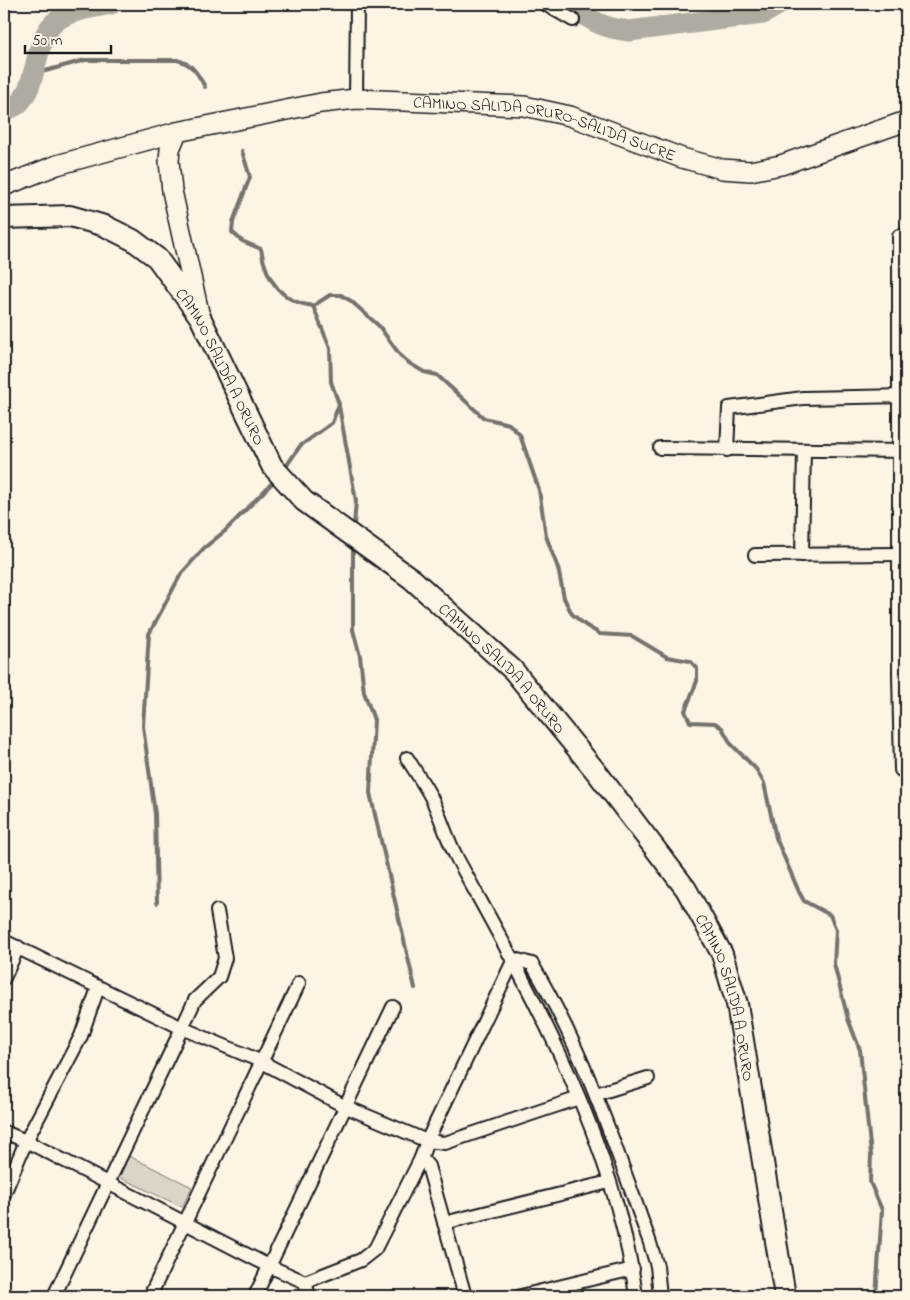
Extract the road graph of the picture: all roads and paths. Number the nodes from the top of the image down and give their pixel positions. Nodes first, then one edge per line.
1 (357, 4) edge
2 (545, 4) edge
3 (573, 20) dead end
4 (356, 99) junction
5 (906, 121) edge
6 (177, 132) junction
7 (4, 186) edge
8 (4, 218) edge
9 (906, 236) edge
10 (903, 310) edge
11 (200, 317) junction
12 (903, 396) edge
13 (660, 448) dead end
14 (727, 450) junction
15 (804, 450) junction
16 (903, 451) edge
17 (903, 554) edge
18 (755, 555) dead end
19 (802, 555) junction
20 (407, 758) dead end
21 (901, 770) dead end
22 (217, 911) dead end
23 (4, 941) edge
24 (18, 947) junction
25 (514, 958) junction
26 (4, 978) edge
27 (299, 982) dead end
28 (98, 988) junction
29 (393, 1006) dead end
30 (182, 1028) junction
31 (260, 1062) junction
32 (648, 1078) dead end
33 (596, 1094) junction
34 (579, 1098) junction
35 (344, 1106) junction
36 (4, 1132) edge
37 (26, 1141) junction
38 (427, 1141) junction
39 (421, 1158) junction
40 (106, 1182) junction
41 (609, 1182) junction
42 (4, 1194) edge
43 (184, 1221) junction
44 (444, 1223) junction
45 (269, 1266) junction
46 (632, 1269) junction
47 (305, 1282) junction
48 (54, 1296) edge
49 (150, 1296) edge
50 (255, 1296) edge
51 (309, 1296) edge
52 (465, 1296) edge
53 (521, 1296) edge
54 (636, 1296) edge
55 (660, 1296) edge
56 (785, 1296) edge

1 - 4 street
2 - 3 street
4 - 5 main road, CAMINO SALIDA ORURO-SALIDA SUCRE
4 - 6 main road, CAMINO SALIDA ORURO-SALIDA SUCRE
6 - 7 main road, CAMINO SALIDA ORURO-SALIDA SUCRE
6 - 11 main road
8 - 11 highway, CAMINO SALIDA A ORURO
9 - 10 street
10 - 12 street
11 - 56 highway, CAMINO SALIDA A ORURO
12 - 14 street
12 - 16 street
13 - 14 street
14 - 15 street
15 - 16 street
15 - 19 street
16 - 17 street
17 - 19 street
17 - 21 street
18 - 19 street
20 - 25 street
22 - 30 street
23 - 24 street
24 - 26 street
24 - 28 street
25 - 33 street
25 - 34 street
25 - 38 street
27 - 31 street
28 - 30 street
28 - 37 street
29 - 35 street
30 - 31 street
30 - 40 street
31 - 35 street
31 - 43 street
32 - 33 street
33 - 55 street
34 - 38 street
34 - 41 street
35 - 38 street
35 - 45 street
36 - 37 street
37 - 40 street
37 - 42 street
38 - 39 street
39 - 44 street
39 - 47 street
40 - 43 street
40 - 48 street
41 - 44 street
41 - 46 street
43 - 45 street
43 - 49 street
44 - 52 street
45 - 47 street
45 - 50 street
46 - 53 street
46 - 54 street
47 - 51 street

